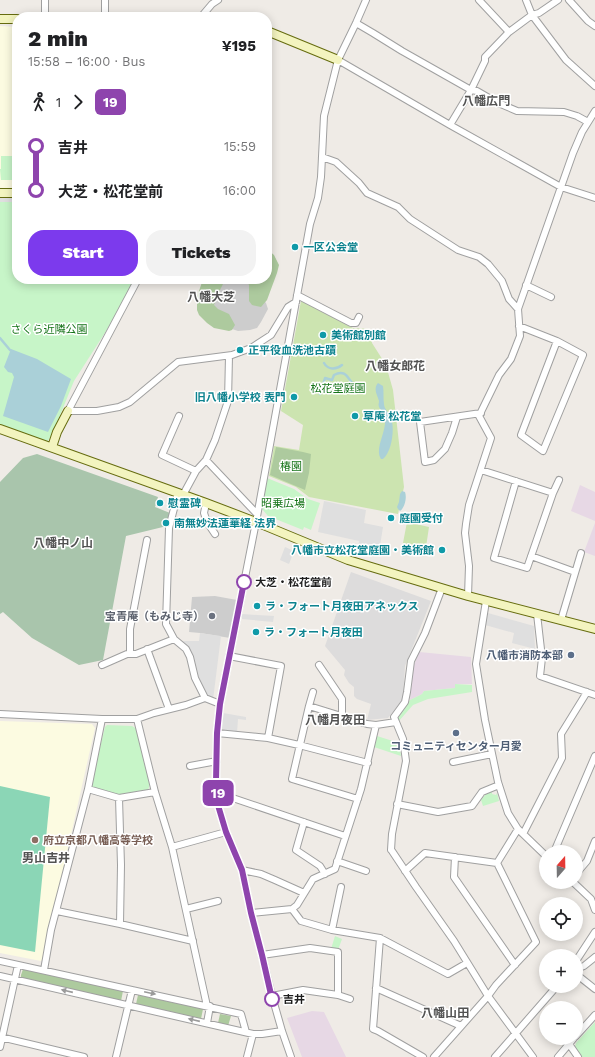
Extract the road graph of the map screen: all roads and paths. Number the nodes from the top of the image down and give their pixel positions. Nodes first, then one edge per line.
1 (45, 0) edge
2 (105, 0) edge
3 (218, 0) edge
4 (366, 0) edge
5 (479, 0) edge
6 (526, 0) edge
7 (558, 0) edge
8 (569, 0) edge
9 (45, 12) edge
10 (106, 12) edge
11 (205, 12) edge
12 (532, 15) junction
13 (0, 19) edge
14 (12, 19) edge
15 (356, 23) junction
16 (595, 26) edge
17 (509, 32) junction
18 (272, 33) edge
19 (338, 60) junction
20 (595, 86) edge
21 (471, 90) junction
22 (595, 111) edge
23 (588, 122) junction
24 (450, 125) junction
25 (322, 157) junction
26 (562, 187) junction
27 (0, 192) edge
28 (12, 193) edge
29 (595, 198) edge
30 (135, 284) edge
31 (526, 285) junction
32 (297, 295) junction
33 (551, 297) dead end
34 (296, 302) junction
35 (518, 309) junction
36 (359, 317) dead end
37 (519, 326) junction
38 (557, 341) junction
39 (229, 356) junction
40 (68, 411) junction
41 (481, 413) junction
42 (179, 416) dead end
43 (456, 417) junction
44 (0, 429) edge
45 (52, 447) junction
46 (206, 460) junction
47 (481, 470) junction
48 (196, 471) junction
49 (559, 480) dead end
50 (516, 481) junction
51 (553, 493) junction
52 (180, 494) junction
53 (206, 503) junction
54 (256, 518) junction
55 (215, 534) dead end
56 (147, 540) dead end
57 (581, 553) dead end
58 (531, 556) junction
59 (575, 572) junction
60 (442, 588) junction
61 (468, 596) junction
62 (486, 601) junction
63 (537, 614) junction
64 (561, 620) junction
65 (595, 629) edge
66 (174, 639) junction
67 (147, 649) junction
68 (130, 654) junction
69 (229, 656) junction
70 (102, 665) dead end
71 (319, 665) dead end
72 (313, 692) dead end
73 (587, 692) junction
74 (595, 695) edge
75 (205, 698) junction
76 (220, 704) junction
77 (309, 706) junction
78 (169, 709) junction
79 (0, 714) edge
80 (342, 716) junction
81 (102, 719) junction
82 (137, 719) junction
83 (396, 722) junction
84 (376, 724) junction
85 (217, 733) junction
86 (268, 738) junction
87 (299, 745) junction
88 (492, 754) junction
89 (595, 756) edge
90 (216, 761) junction
91 (453, 762) dead end
92 (368, 763) junction
93 (190, 766) dead end
94 (499, 785) junction
95 (88, 789) junction
96 (155, 792) junction
97 (218, 793) junction
98 (119, 798) junction
99 (358, 799) junction
100 (397, 804) junction
101 (304, 822) junction
102 (226, 832) junction
103 (521, 832) junction
104 (345, 836) junction
105 (595, 841) edge
106 (557, 845) edge
107 (172, 848) junction
108 (539, 849) edge
109 (455, 857) junction
110 (337, 861) junction
111 (497, 863) junction
112 (583, 866) edge
113 (242, 870) junction
114 (366, 871) dead end
115 (406, 871) junction
116 (325, 874) junction
117 (341, 887) dead end
118 (580, 889) edge
119 (304, 893) junction
120 (218, 900) dead end
121 (186, 909) junction
122 (292, 909) junction
123 (595, 910) edge
124 (57, 911) junction
125 (251, 913) junction
126 (120, 924) junction
127 (332, 930) junction
128 (595, 932) edge
129 (380, 938) junction
130 (193, 941) junction
131 (583, 950) edge
132 (262, 955) junction
133 (595, 957) edge
134 (0, 961) edge
135 (468, 963) junction
136 (18, 965) junction
137 (515, 965) junction
138 (583, 966) edge
139 (44, 970) junction
140 (0, 976) edge
141 (15, 979) junction
142 (583, 980) edge
143 (376, 988) junction
144 (595, 989) edge
145 (132, 990) junction
146 (552, 993) edge
147 (338, 995) junction
148 (272, 996) junction
149 (488, 996) junction
150 (350, 1000) dead end
151 (128, 1005) junction
152 (209, 1006) junction
153 (595, 1015) edge
154 (207, 1023) junction
155 (461, 1026) junction
156 (583, 1028) edge
157 (282, 1031) junction
158 (246, 1032) junction
159 (253, 1034) junction
160 (516, 1034) junction
161 (1, 1037) edge
162 (568, 1045) edge
163 (570, 1045) edge
164 (0, 1047) edge
165 (56, 1054) edge
166 (84, 1057) edge
167 (116, 1057) edge
168 (248, 1057) edge
169 (291, 1057) edge
170 (423, 1057) edge
171 (434, 1057) edge
172 (495, 1057) edge
173 (533, 1057) edge
174 (558, 1057) edge
175 (578, 1057) edge

1 - 9 street
2 - 10 street
3 - 11 street
4 - 15 street
5 - 17 street
6 - 12 street
7 - 12 street
8 - 16 street
12 - 17 street
12 - 20 street
13 - 14 street
15 - 19 street
15 - 21 street
17 - 21 street
18 - 19 street
19 - 24 street
19 - 25 street
21 - 23 street
21 - 24 street
22 - 23 street
23 - 26 street
24 - 26 street
25 - 32 street
25 - 35 street
26 - 29 street
26 - 31 street
27 - 28 street
30 - 40 street
31 - 33 street
31 - 35 street
32 - 34 street
32 - 36 street
34 - 39 street
34 - 54 street
35 - 37 street
37 - 38 street
37 - 41 street
38 - 38 street
39 - 40 street
39 - 46 street
40 - 45 street
41 - 43 street
41 - 47 street
42 - 48 street
43 - 43 street
44 - 45 street
45 - 52 street
46 - 48 street
46 - 54 street
47 - 50 street
47 - 61 street
48 - 52 street
49 - 51 street
50 - 51 street
50 - 58 street
51 - 58 street
52 - 53 street
52 - 66 street
53 - 54 street
53 - 55 street
54 - 60 street
54 - 69 street
56 - 68 street
57 - 59 street
58 - 59 street
59 - 64 street
60 - 61 street
60 - 83 street
61 - 62 street
62 - 63 street
62 - 88 street
63 - 64 street
63 - 73 street
64 - 65 street
66 - 67 street
66 - 75 street
67 - 68 street
67 - 78 street
68 - 70 street
69 - 76 street
69 - 86 street
71 - 80 street
72 - 77 street
73 - 74 street
73 - 103 street
75 - 76 street
75 - 78 street
76 - 85 street
77 - 80 street
77 - 87 street
78 - 82 street
79 - 81 street
80 - 84 street
81 - 82 street
81 - 95 street
82 - 96 street
83 - 84 street
83 - 100 street
84 - 92 street
85 - 86 street
85 - 90 street
86 - 87 street
87 - 92 street
87 - 99 street
88 - 91 street
88 - 94 street
89 - 106 street
90 - 93 street
90 - 97 street
92 - 99 street
94 - 100 street
94 - 103 street
95 - 98 street
95 - 124 street
96 - 98 street
96 - 107 street
97 - 101 street
97 - 102 street
98 - 126 street
99 - 104 street
100 - 115 street
101 - 104 street
101 - 116 street
102 - 107 street
102 - 113 street
103 - 108 street
103 - 111 street
104 - 110 street
105 - 112 street
107 - 121 street
109 - 111 street
109 - 115 street
109 - 137 street
110 - 114 street
110 - 116 street
111 - 137 street
113 - 119 street
113 - 125 street
115 - 135 street
116 - 119 street
117 - 127 street
118 - 123 street
119 - 122 street
120 - 121 street
121 - 130 street
122 - 125 street
122 - 127 street
124 - 126 street
124 - 139 street
125 - 132 street
126 - 130 street
127 - 129 street
128 - 131 street
129 - 135 street
129 - 143 street
130 - 152 street
132 - 147 street
132 - 148 street
133 - 138 street
134 - 136 street
135 - 149 street
136 - 139 street
136 - 141 street
137 - 149 street
139 - 145 street
140 - 141 street
151 -> 141 street
141 - 161 street
142 - 144 street
143 - 155 street
143 - 170 street
145 - 151 street
145 -> 152 street
146 - 160 street
147 - 148 street
147 - 150 street
148 - 157 street
149 - 155 street
149 - 160 street
154 -> 151 street
151 - 167 street
152 - 154 street
152 - 158 street
153 - 156 street
154 - 158 street
155 - 171 street
157 - 159 street
157 - 169 street
158 - 159 street
159 - 168 street
160 - 172 street
160 - 173 street
161 - 164 street
161 - 165 street
162 - 174 street
163 - 175 street
165 - 166 street

